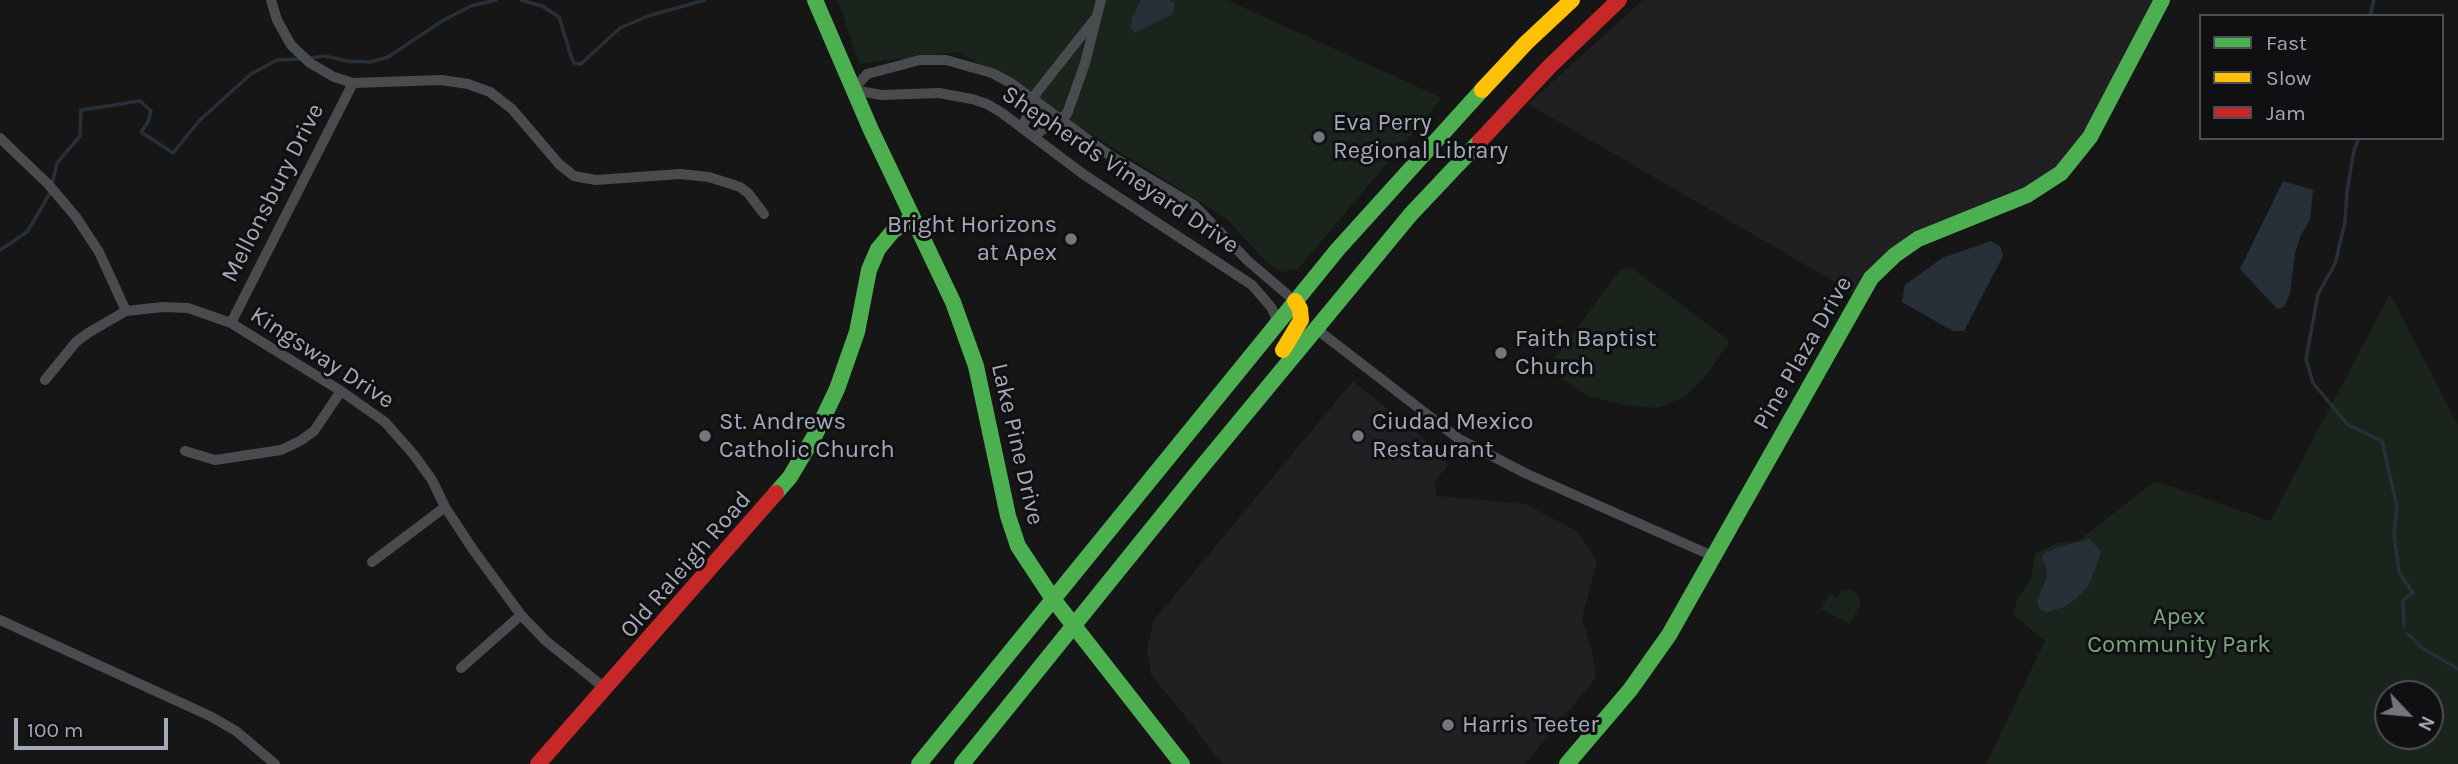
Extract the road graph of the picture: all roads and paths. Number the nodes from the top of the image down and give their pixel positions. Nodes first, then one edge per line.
1 (271, 0) edge
2 (815, 0) edge
3 (1101, 0) edge
4 (1572, 0) edge
5 (1619, 0) edge
6 (2162, 0) edge
7 (1095, 18) junction
8 (353, 83) junction
9 (853, 90) junction
10 (1033, 99) junction
11 (1060, 120) junction
12 (1022, 128) junction
13 (1033, 136) junction
14 (0, 138) edge
15 (1401, 180) junction
16 (764, 214) dead end
17 (912, 219) junction
18 (1295, 301) junction
19 (126, 311) junction
20 (231, 323) junction
21 (1315, 328) junction
22 (1272, 330) junction
23 (45, 380) dead end
24 (341, 391) junction
25 (1235, 428) junction
26 (185, 451) dead end
27 (445, 507) junction
28 (1715, 557) junction
29 (372, 562) dead end
30 (1052, 599) junction
31 (521, 615) junction
32 (0, 620) edge
33 (1074, 625) junction
34 (461, 668) dead end
35 (606, 689) junction
36 (275, 764) edge
37 (538, 764) edge
38 (919, 764) edge
39 (962, 764) edge
40 (1182, 764) edge
41 (1567, 764) edge

1 - 8 street
2 - 9 main road
3 - 7 street
4 - 15 main road
5 - 21 main road
6 - 28 main road, Pine Plaza Drive
7 - 10 street
7 - 11 street
8 - 16 street
8 - 20 street, Mellonsbury Drive
9 - 10 street, Shepherds Vineyard Drive
9 - 12 street, Shepherds Vineyard Drive
9 - 17 main road
10 - 11 street, Shepherds Vineyard Drive
10 - 12 street
11 - 13 street
11 - 18 street, Shepherds Vineyard Drive
12 - 13 street, Shepherds Vineyard Drive
13 - 22 street, Shepherds Vineyard Drive
14 - 19 street
15 - 18 main road
15 - 21 main road
17 - 30 main road, Lake Pine Drive
17 - 35 main road, Old Raleigh Road
18 - 22 main road
18 - 25 main road
19 - 20 street, Kingsway Drive
19 - 23 street, Kingsway Drive
20 - 24 street, Kingsway Drive
21 - 25 main road
21 - 28 street
22 - 30 main road
24 - 26 street
24 - 27 street, Kingsway Drive
25 - 33 main road
27 - 29 street
27 - 31 street, Kingsway Drive
28 - 41 main road, Pine Plaza Drive
30 - 33 main road, Lake Pine Drive
30 - 38 main road
31 - 34 street
31 - 35 street, Kingsway Drive
32 - 36 street
33 - 39 main road
33 - 40 main road, Lake Pine Drive
35 - 37 main road, Old Raleigh Road

